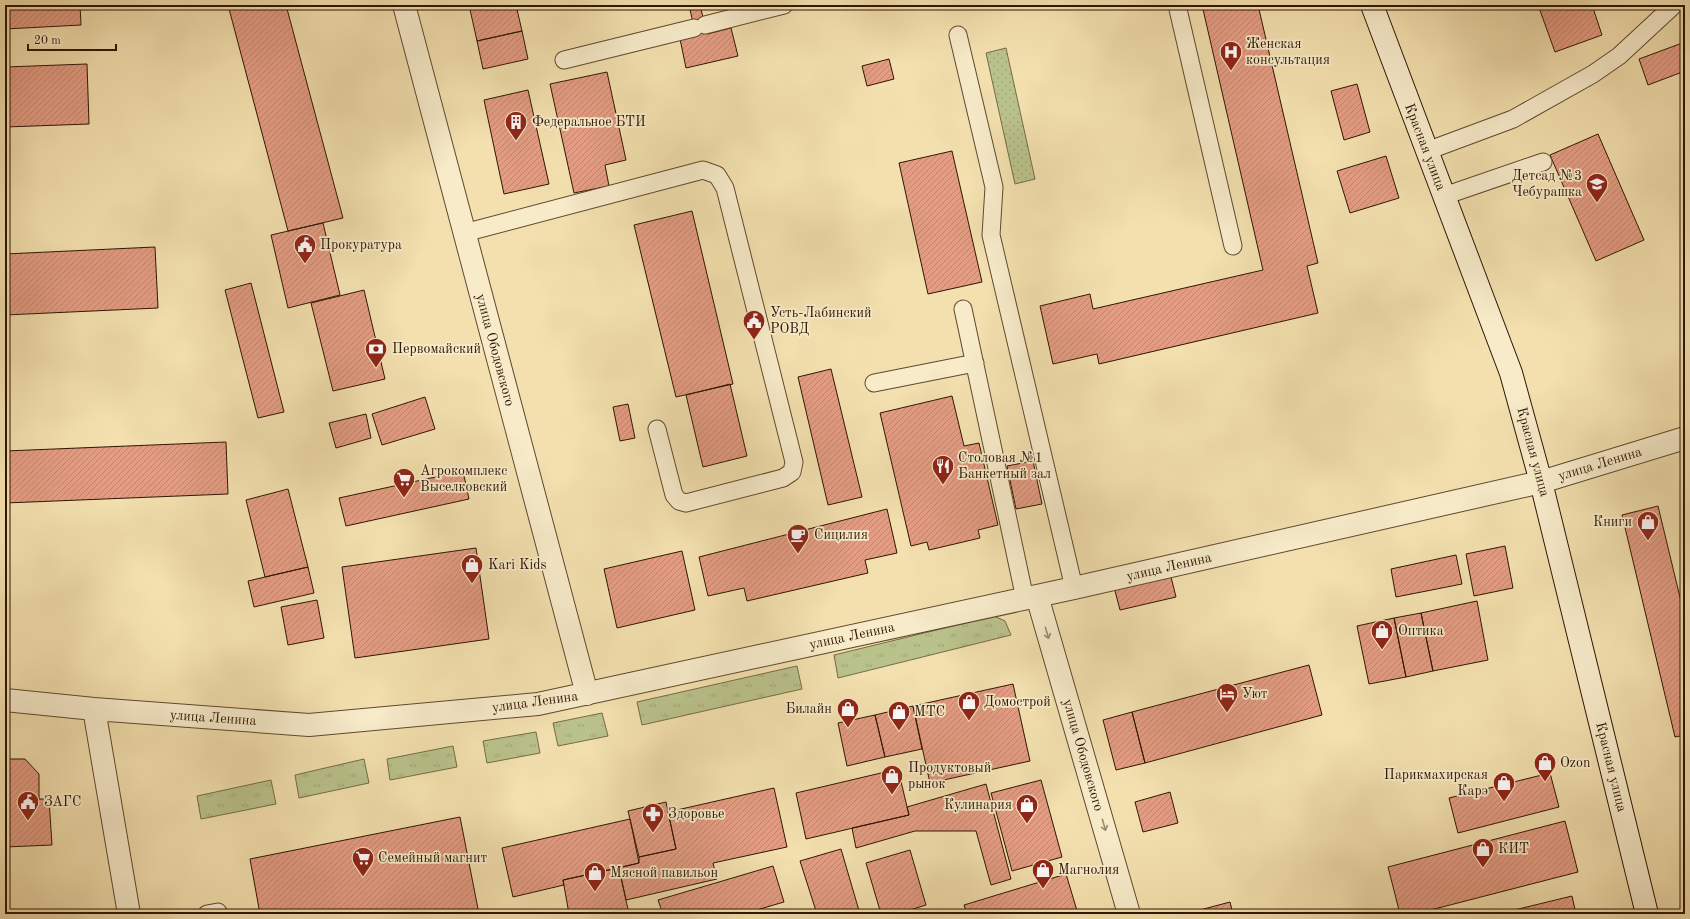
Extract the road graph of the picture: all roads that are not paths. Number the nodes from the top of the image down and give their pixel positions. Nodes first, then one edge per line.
1 (404, 5) edge
2 (784, 5) edge
3 (1176, 5) edge
4 (1372, 5) edge
5 (1669, 7) edge
6 (958, 35) dead end
7 (564, 60) dead end
8 (1427, 151) junction
9 (1544, 162) dead end
10 (1444, 196) junction
11 (464, 233) junction
12 (1233, 246) dead end
13 (963, 309) dead end
14 (975, 363) junction
15 (874, 383) dead end
16 (657, 429) dead end
17 (1685, 438) edge
18 (1541, 482) junction
19 (1074, 588) junction
20 (1031, 597) junction
21 (587, 694) junction
22 (5, 700) edge
23 (94, 709) junction
24 (129, 914) edge
25 (207, 914) edge
26 (218, 914) edge
27 (1129, 914) edge
28 (1647, 914) edge

1 - 11 street, улица Ободовского
2 - 7 lane
3 - 12 lane
4 - 8 street, Красная улица
5 - 8 lane
6 - 19 lane
8 - 10 street, Красная улица
9 - 10 lane
10 - 18 street, Красная улица
11 - 16 lane
11 - 21 street, улица Ободовского
13 - 14 lane
14 - 15 lane
14 - 20 lane
17 - 18 street, улица Ленина
18 - 19 street, улица Ленина
18 - 28 street, Красная улица
19 - 20 street, улица Ленина
20 - 21 street, улица Ленина
20 -> 27 street, улица Ободовского
21 - 23 street, улица Ленина
22 - 23 street, улица Ленина
23 - 24 street
25 - 26 lane

